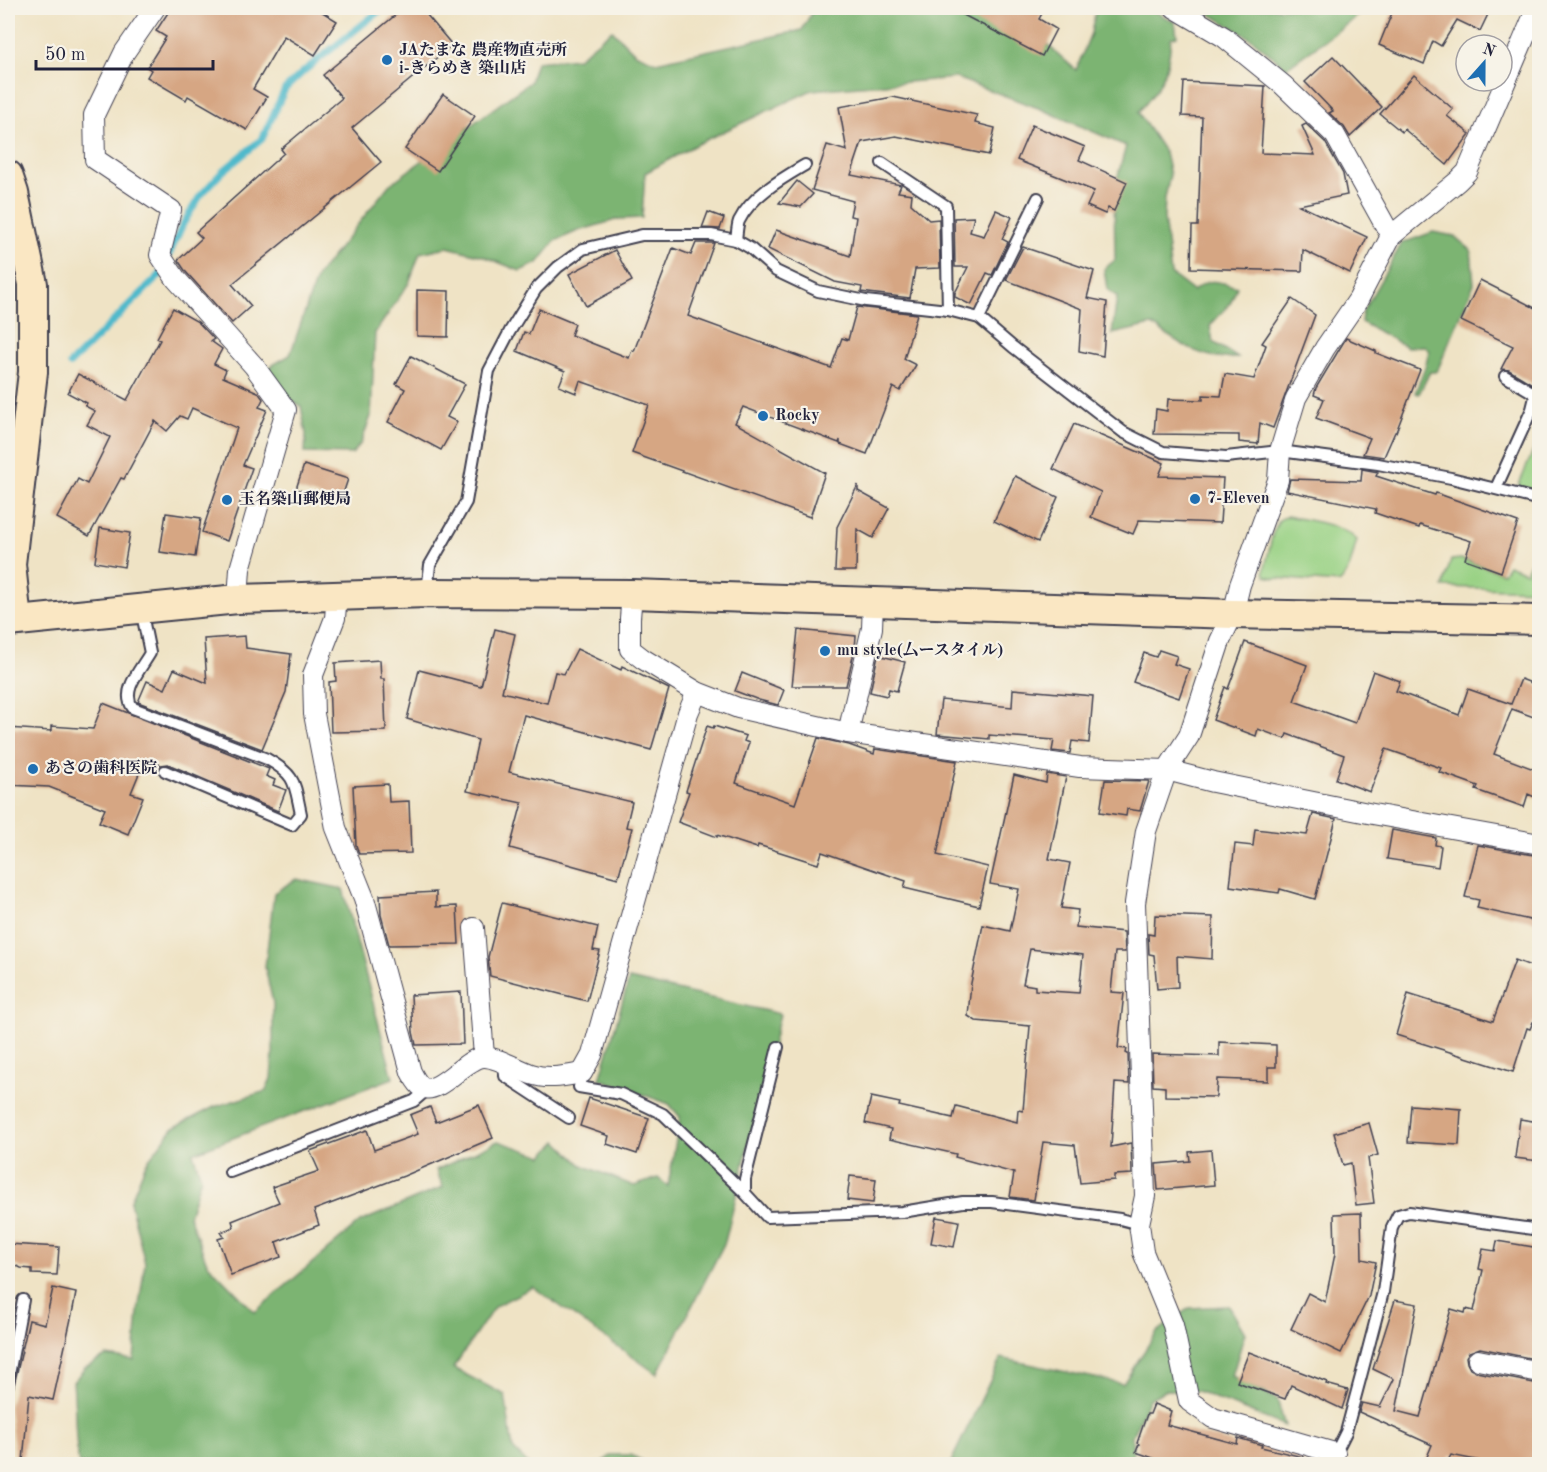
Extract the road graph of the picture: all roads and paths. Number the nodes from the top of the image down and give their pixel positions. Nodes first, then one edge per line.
1 (155, 8) edge
2 (1175, 8) edge
3 (1537, 8) edge
4 (882, 163) dead end
5 (805, 165) dead end
6 (8, 175) edge
7 (1038, 198) dead end
8 (1391, 236) junction
9 (736, 240) junction
10 (948, 310) junction
11 (979, 318) junction
12 (1506, 375) dead end
13 (1280, 451) junction
14 (1496, 488) junction
15 (1539, 500) edge
16 (427, 593) junction
17 (337, 594) junction
18 (632, 594) junction
19 (238, 599) junction
20 (873, 602) junction
21 (141, 608) junction
22 (1233, 614) junction
23 (1539, 620) edge
24 (12, 621) edge
25 (697, 692) junction
26 (848, 734) junction
27 (1167, 770) junction
28 (165, 771) dead end
29 (1539, 844) edge
30 (474, 928) dead end
31 (778, 1047) dead end
32 (484, 1056) junction
33 (504, 1063) junction
34 (582, 1074) junction
35 (428, 1089) junction
36 (569, 1118) dead end
37 (230, 1172) dead end
38 (745, 1193) junction
39 (1139, 1224) junction
40 (1539, 1230) edge
41 (23, 1300) dead end
42 (1478, 1360) dead end
43 (1539, 1372) edge
44 (8, 1380) edge
45 (1333, 1459) edge

1 - 19 street
2 - 8 street
3 - 8 street
4 - 10 lane
5 - 9 lane
6 - 24 street
7 - 11 lane
8 - 13 street
9 - 10 lane
9 - 16 lane
10 - 11 lane
11 - 13 lane
12 - 14 lane
13 - 14 lane
13 - 22 street
14 - 15 lane
16 - 17 street
16 - 18 street
17 - 19 street
17 - 35 street
18 - 20 street
18 - 25 street
19 - 21 street
20 - 22 street
20 - 26 street
21 - 24 street
21 - 28 lane
22 - 23 street
22 - 27 street
25 - 26 street
25 - 34 street
26 - 27 street
27 - 29 street
27 - 39 street
30 - 32 street
31 - 38 lane
32 - 33 street
32 - 35 street
33 - 34 street
33 - 36 lane
34 - 38 lane
35 - 37 lane
38 - 39 lane
39 - 45 street
40 - 45 lane
41 - 44 lane
42 - 43 street

